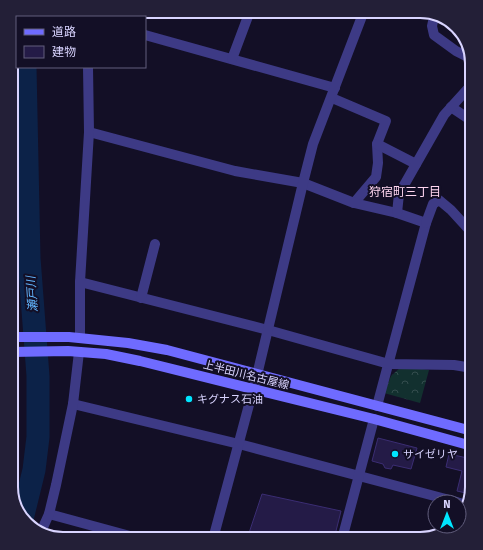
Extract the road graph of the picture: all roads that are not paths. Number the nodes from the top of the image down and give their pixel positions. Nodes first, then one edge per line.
1 (247, 18) edge
2 (361, 18) edge
3 (433, 20) edge
4 (146, 35) edge
5 (464, 55) edge
6 (232, 59) junction
7 (88, 68) edge
8 (335, 88) junction
9 (465, 92) edge
10 (332, 98) junction
11 (451, 108) junction
12 (465, 117) edge
13 (89, 132) junction
14 (378, 144) junction
15 (416, 164) junction
16 (303, 183) junction
17 (354, 203) junction
18 (397, 213) junction
19 (426, 223) junction
20 (465, 225) edge
21 (155, 244) dead end
22 (80, 282) junction
23 (142, 298) junction
24 (268, 330) junction
25 (18, 337) edge
26 (80, 338) junction
27 (18, 352) edge
28 (79, 352) junction
29 (389, 364) junction
30 (465, 367) edge
31 (257, 375) junction
32 (253, 390) junction
33 (73, 404) junction
34 (377, 406) junction
35 (374, 419) junction
36 (465, 429) edge
37 (239, 444) junction
38 (465, 444) edge
39 (359, 476) junction
40 (428, 494) edge
41 (49, 514) junction
42 (43, 527) edge
43 (115, 532) edge
44 (215, 532) edge
45 (344, 532) edge

1 - 6 street
2 - 8 street
3 - 5 street
4 - 6 street
6 - 8 street
7 - 13 street
8 - 10 street
9 - 11 street
10 - 14 street
10 - 16 street
11 - 12 street
11 - 15 street
13 - 16 street
13 - 22 street
14 - 15 street
14 - 17 street
15 - 18 street
16 - 17 street
16 - 24 street
17 - 18 street
18 - 19 street
19 - 20 street
19 - 29 street
21 - 23 street
22 - 23 street
22 - 26 street
23 - 24 street
24 - 29 street
24 - 31 street
25 - 26 main road, 上半田川名古屋線
26 - 31 main road, 上半田川名古屋線
27 - 28 main road, 上半田川名古屋線
28 - 32 main road, 上半田川名古屋線
28 - 33 street
29 - 30 street
29 - 34 street
31 - 32 street
31 - 34 main road, 上半田川名古屋線
32 - 35 main road, 上半田川名古屋線
32 - 37 street
33 - 37 street
33 - 41 street
34 - 36 main road, 上半田川名古屋線
35 - 38 main road, 上半田川名古屋線
35 - 39 street
37 - 39 street
37 - 44 street
39 - 40 street
39 - 45 street
41 - 42 street
41 - 43 street

